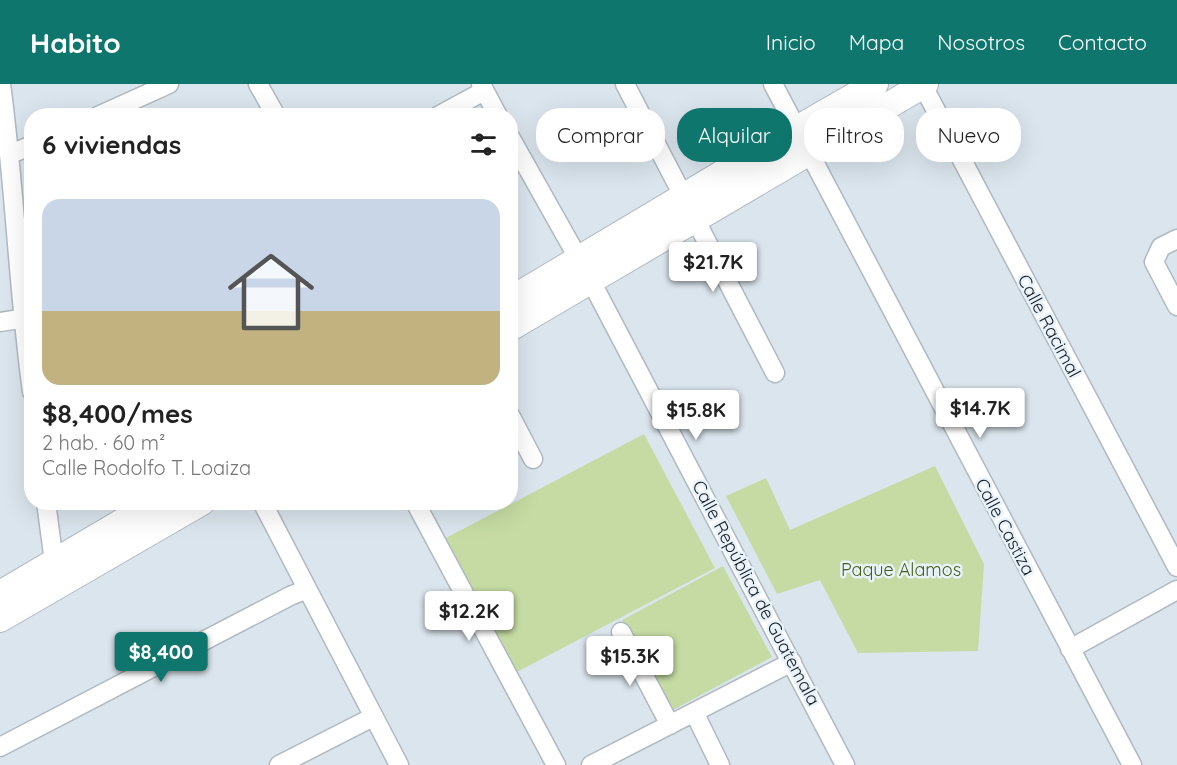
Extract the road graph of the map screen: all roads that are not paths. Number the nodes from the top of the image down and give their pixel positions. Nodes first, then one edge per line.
1 (2, 84) edge
2 (169, 84) edge
3 (258, 84) edge
4 (625, 84) edge
5 (773, 84) edge
6 (875, 84) edge
7 (923, 85) edge
8 (483, 87) edge
9 (116, 108) edge
10 (272, 108) edge
11 (450, 108) edge
12 (494, 108) edge
13 (884, 108) edge
14 (796, 129) junction
15 (804, 144) edge
16 (24, 148) edge
17 (518, 151) edge
18 (11, 154) junction
19 (804, 156) edge
20 (814, 162) edge
21 (683, 196) junction
22 (695, 220) junction
23 (1177, 239) edge
24 (578, 259) junction
25 (591, 281) junction
26 (24, 287) edge
27 (518, 295) edge
28 (1177, 306) edge
29 (24, 318) edge
30 (0, 322) edge
31 (518, 323) edge
32 (775, 373) dead end
33 (518, 430) edge
34 (533, 459) dead end
35 (47, 510) edge
36 (142, 510) edge
37 (188, 510) edge
38 (266, 510) edge
39 (419, 510) edge
40 (54, 562) junction
41 (1177, 567) edge
42 (307, 589) junction
43 (1177, 590) edge
44 (0, 594) edge
45 (0, 620) edge
46 (621, 632) dead end
47 (1070, 649) junction
48 (792, 662) junction
49 (693, 712) junction
50 (373, 717) junction
51 (670, 725) junction
52 (0, 747) edge
53 (279, 765) edge
54 (399, 765) edge
55 (556, 765) edge
56 (591, 765) edge
57 (720, 765) edge
58 (845, 765) edge
59 (1132, 765) edge

1 - 18 street
2 - 9 street
3 - 10 street
4 - 21 street
5 - 14 street, Calle Castiza
6 - 14 street
7 - 13 street
7 - 41 street, Calle Racimal
8 - 11 street
8 - 12 street
14 - 15 street, Calle Castiza
14 - 21 street
16 - 18 street
17 - 24 street, Calle República de Guatemala
18 - 26 street
19 - 22 street
20 - 47 street, Calle Castiza
21 - 22 street
21 - 24 street
22 - 25 street
22 - 32 street
23 - 28 street
24 - 25 street, Calle República de Guatemala
24 - 27 street
25 - 31 street
25 - 48 street, Calle República de Guatemala
29 - 30 street
33 - 34 street
35 - 40 street
36 - 40 street
37 - 45 street
38 - 42 street
39 - 55 street
40 - 44 street
42 - 50 street
42 - 52 street
43 - 47 street
46 - 51 street
47 - 59 street, Calle Castiza
48 - 49 street
48 - 58 street, Calle República de Guatemala
49 - 51 street
49 - 57 street
50 - 53 street
50 - 54 street
51 - 56 street

